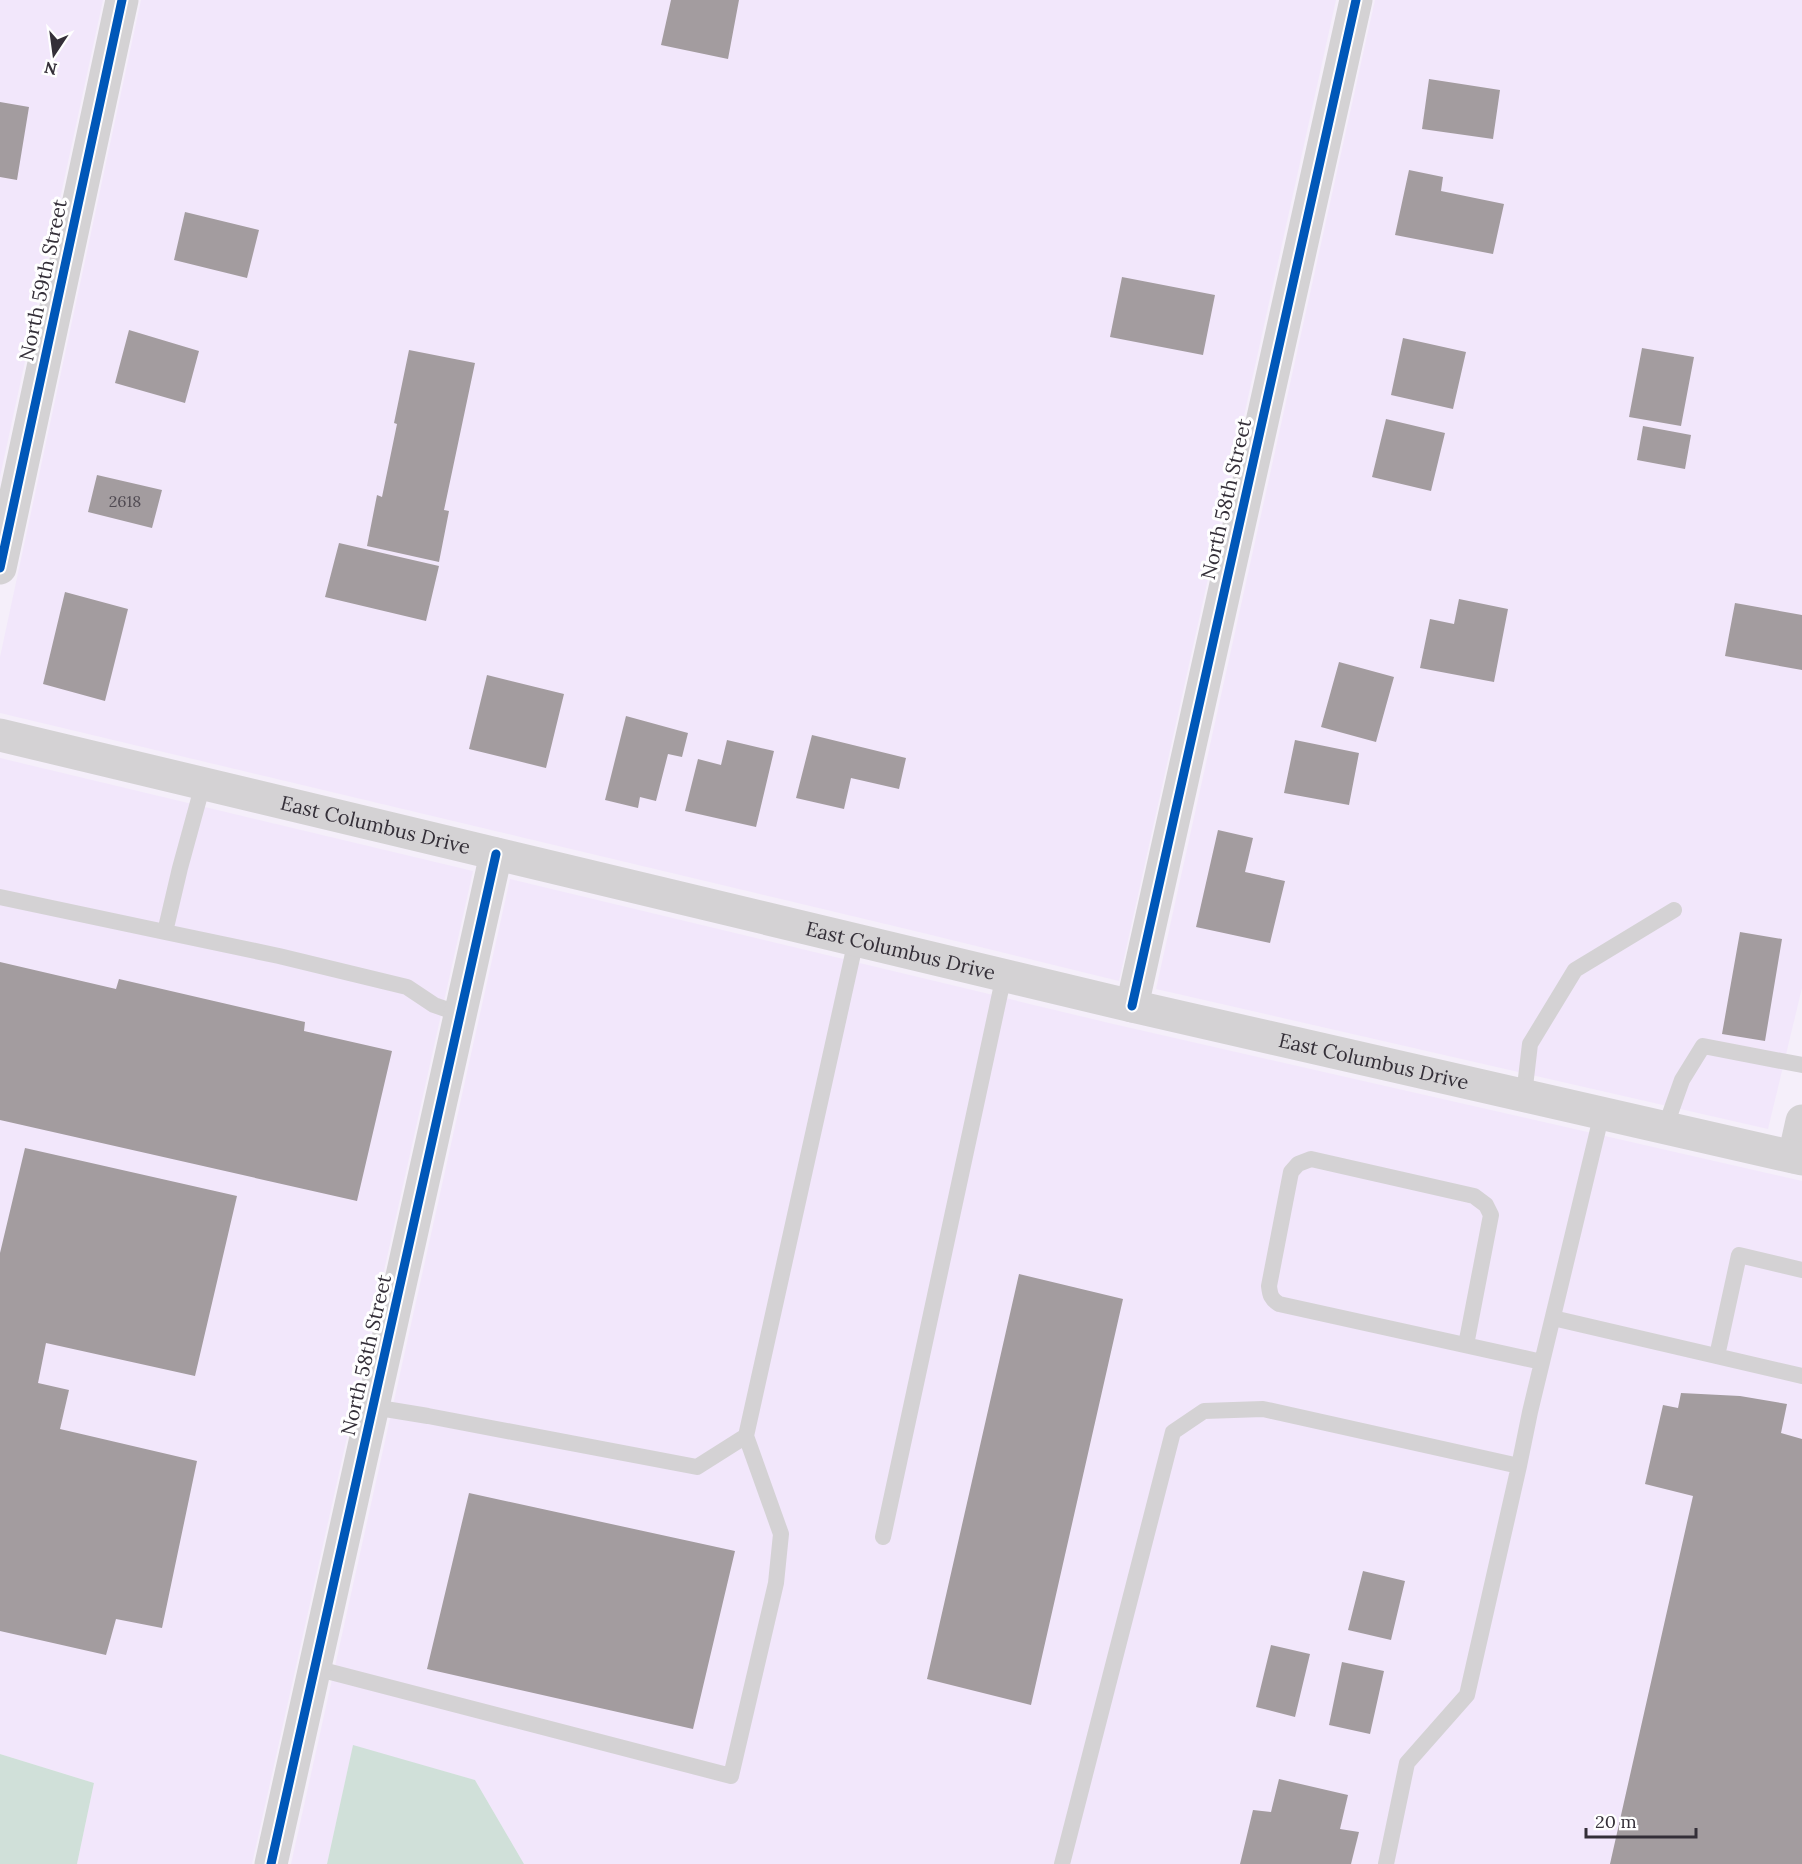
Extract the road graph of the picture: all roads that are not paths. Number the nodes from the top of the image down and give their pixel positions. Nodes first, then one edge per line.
1 (122, 0) edge
2 (1356, 0) edge
3 (0, 568) edge
4 (0, 735) edge
5 (203, 784) junction
6 (496, 854) junction
7 (0, 897) edge
8 (1674, 910) dead end
9 (165, 932) junction
10 (856, 940) junction
11 (1004, 975) junction
12 (1132, 1006) junction
13 (460, 1014) junction
14 (1802, 1065) edge
15 (1524, 1095) junction
16 (1602, 1113) junction
17 (1802, 1121) edge
18 (1665, 1128) junction
19 (1798, 1158) edge
20 (1802, 1270) edge
21 (1553, 1318) junction
22 (1466, 1346) junction
23 (1718, 1356) junction
24 (1542, 1362) junction
25 (1802, 1376) edge
26 (373, 1407) junction
27 (746, 1436) junction
28 (1519, 1466) junction
29 (883, 1537) dead end
30 (315, 1668) junction
31 (272, 1864) edge
32 (1062, 1864) edge
33 (1386, 1864) edge

1 - 3 street, North 59th Street
2 - 12 street, North 58th Street
4 - 5 street, East Columbus Drive
5 - 6 street, East Columbus Drive
5 - 9 lane
6 - 10 street, East Columbus Drive
6 - 13 street, North 58th Street
7 - 9 lane
8 - 15 lane
9 - 13 lane
10 - 11 street, East Columbus Drive
10 - 27 lane
11 - 12 street, East Columbus Drive
11 - 29 lane
12 - 15 street, East Columbus Drive
13 - 26 street, North 58th Street
14 - 18 lane
15 - 16 street, East Columbus Drive
16 - 18 street, East Columbus Drive
16 - 21 lane
17 - 19 street
18 - 19 street, East Columbus Drive
20 - 23 lane
21 - 23 lane
21 - 24 lane
22 - 22 lane
22 - 24 lane
23 - 25 lane
24 - 28 lane
26 - 27 lane
26 - 30 street, North 58th Street
27 - 30 lane
28 - 32 lane
28 - 33 lane
30 - 31 street, North 58th Street

